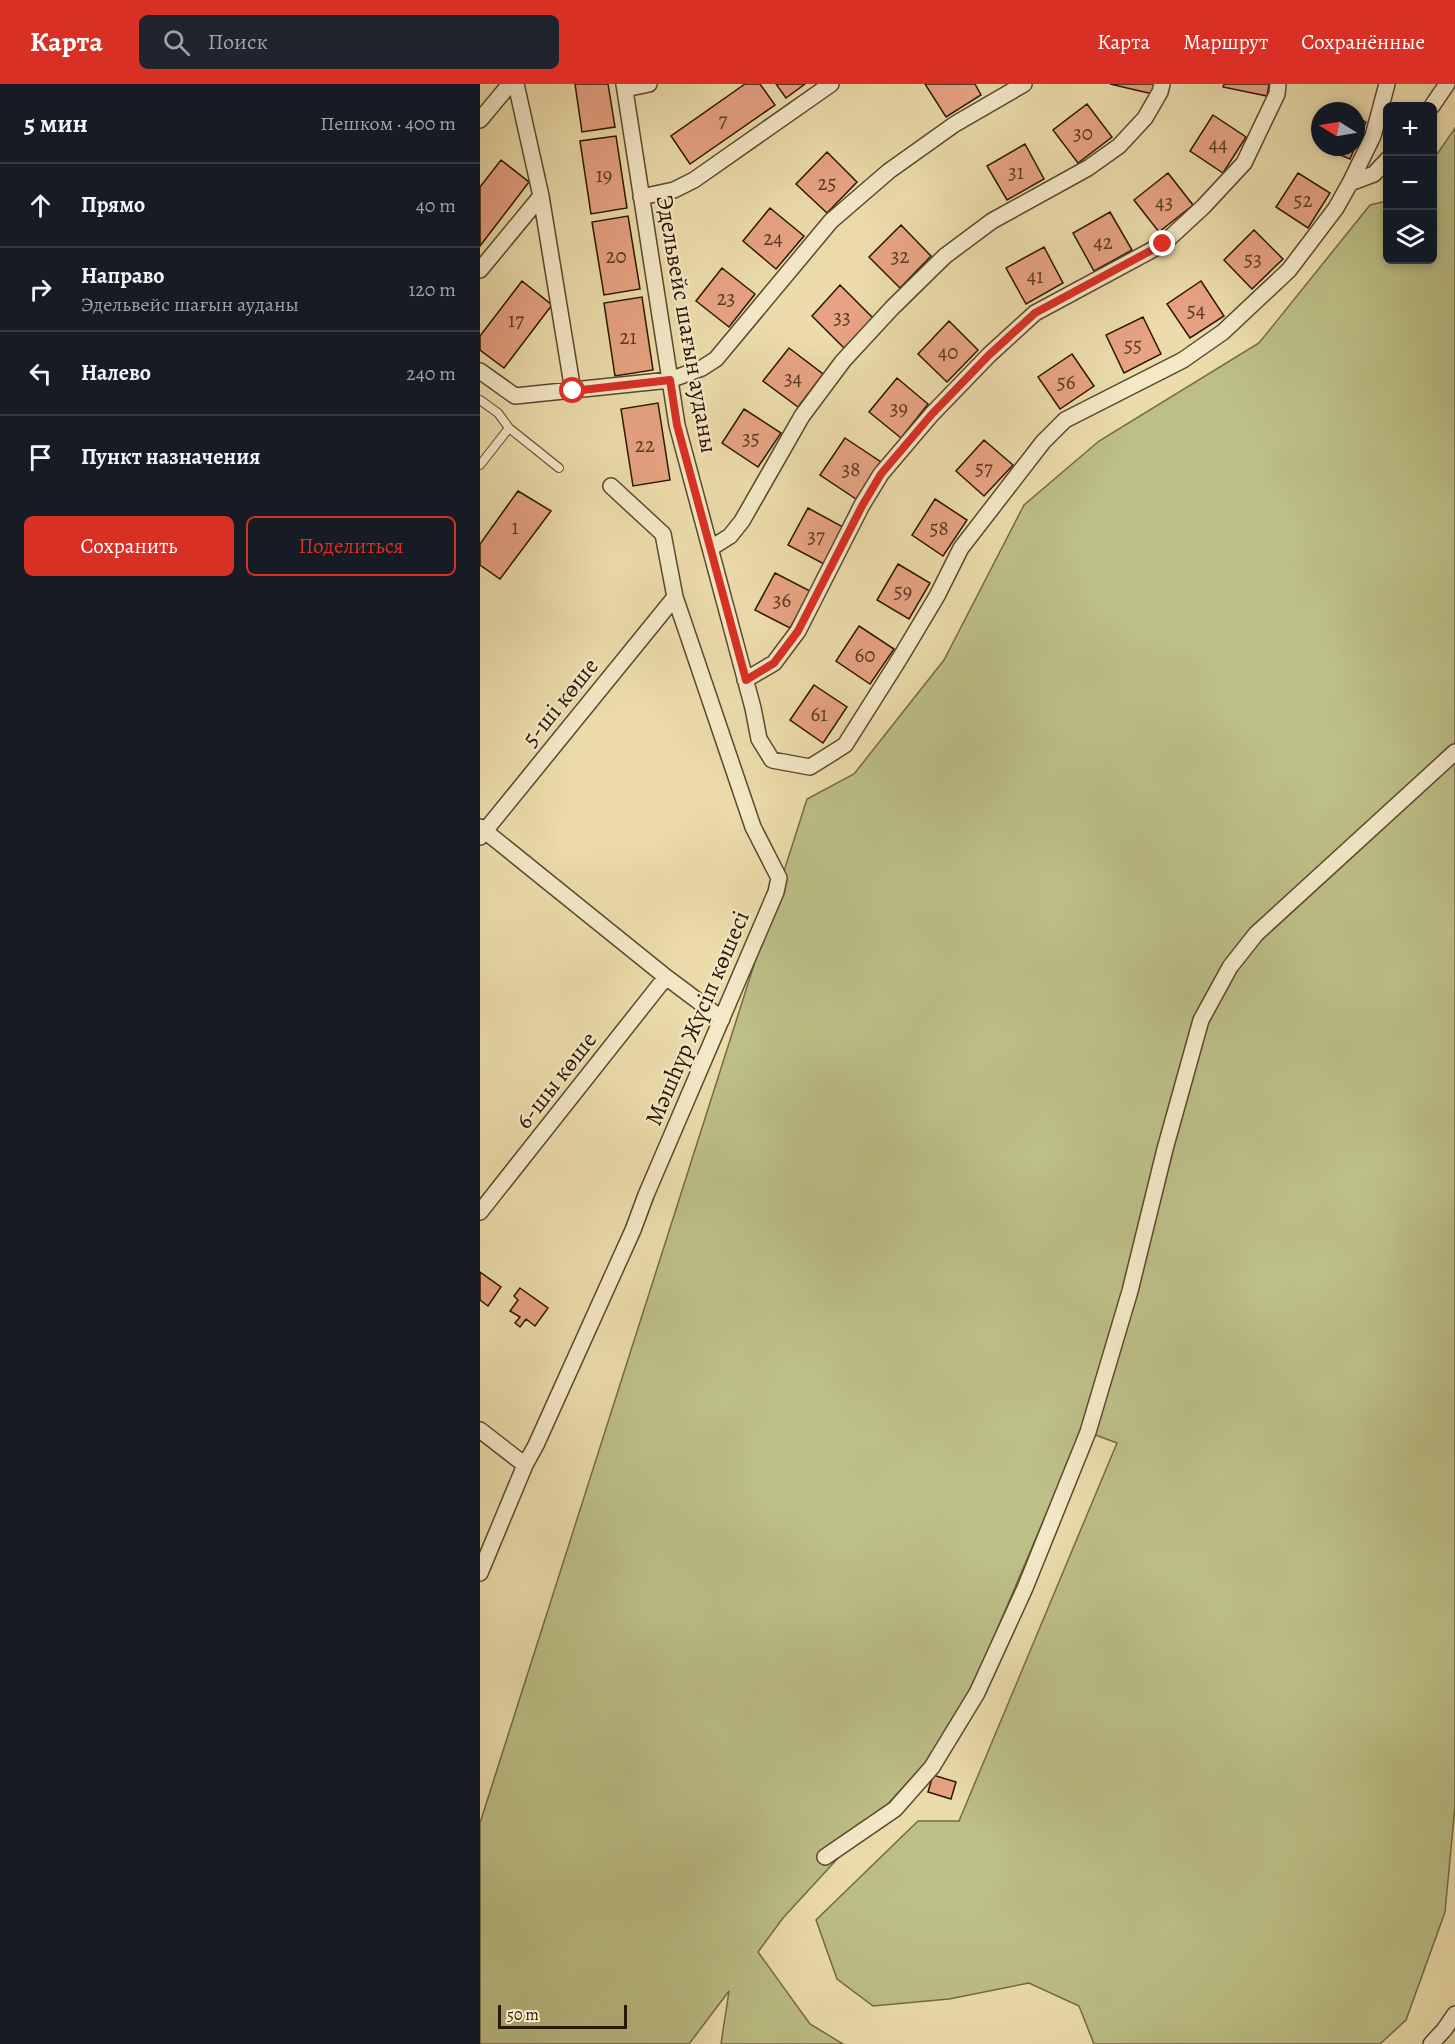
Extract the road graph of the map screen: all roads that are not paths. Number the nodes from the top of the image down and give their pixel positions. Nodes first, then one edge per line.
1 (510, 84) edge
2 (516, 84) edge
3 (649, 84) edge
4 (831, 84) edge
5 (1024, 84) edge
6 (1162, 84) edge
7 (1278, 84) edge
8 (1387, 84) edge
9 (1447, 84) edge
10 (624, 87) edge
11 (1435, 102) edge
12 (480, 120) edge
13 (1383, 164) edge
14 (1350, 183) junction
15 (541, 196) junction
16 (642, 197) junction
17 (480, 270) edge
18 (480, 371) edge
19 (670, 380) junction
20 (573, 391) junction
21 (480, 400) edge
22 (509, 428) junction
23 (480, 465) edge
24 (559, 468) dead end
25 (611, 486) dead end
26 (711, 548) junction
27 (675, 597) junction
28 (746, 680) junction
29 (1455, 752) edge
30 (482, 832) edge
31 (666, 976) junction
32 (722, 1019) junction
33 (480, 1212) edge
34 (480, 1430) edge
35 (525, 1466) junction
36 (480, 1573) edge
37 (825, 1857) dead end
38 (1455, 2014) edge
39 (1431, 2044) edge

1 - 12 street
2 - 15 street
3 - 10 street
4 - 16 street
5 - 19 street
6 - 26 street
7 - 28 street
8 - 14 street, Эдельвейс шағын ауданы
9 - 11 street
10 - 16 street, Эдельвейс шағын ауданы
13 - 14 street
14 - 28 street, Эдельвейс шағын ауданы
15 - 17 street
15 - 20 street
16 - 19 street, Эдельвейс шағын ауданы
18 - 20 street
19 - 20 street
19 - 26 street, Эдельвейс шағын ауданы
21 - 22 lane
22 - 23 lane
22 - 24 lane
25 - 27 street, Мәшhүр Жүсіп көшесі
26 - 28 street, Эдельвейс шағын ауданы
27 - 30 street, 5-ші көше
27 - 32 street, Мәшhүр Жүсіп көшесі
29 - 37 street
30 - 31 street
31 - 32 street
31 - 33 street, 6-шы көше
32 - 35 street, Мәшhүр Жүсіп көшесі
34 - 35 street
35 - 36 street, Мәшhүр Жүсіп көшесі
38 - 39 street

